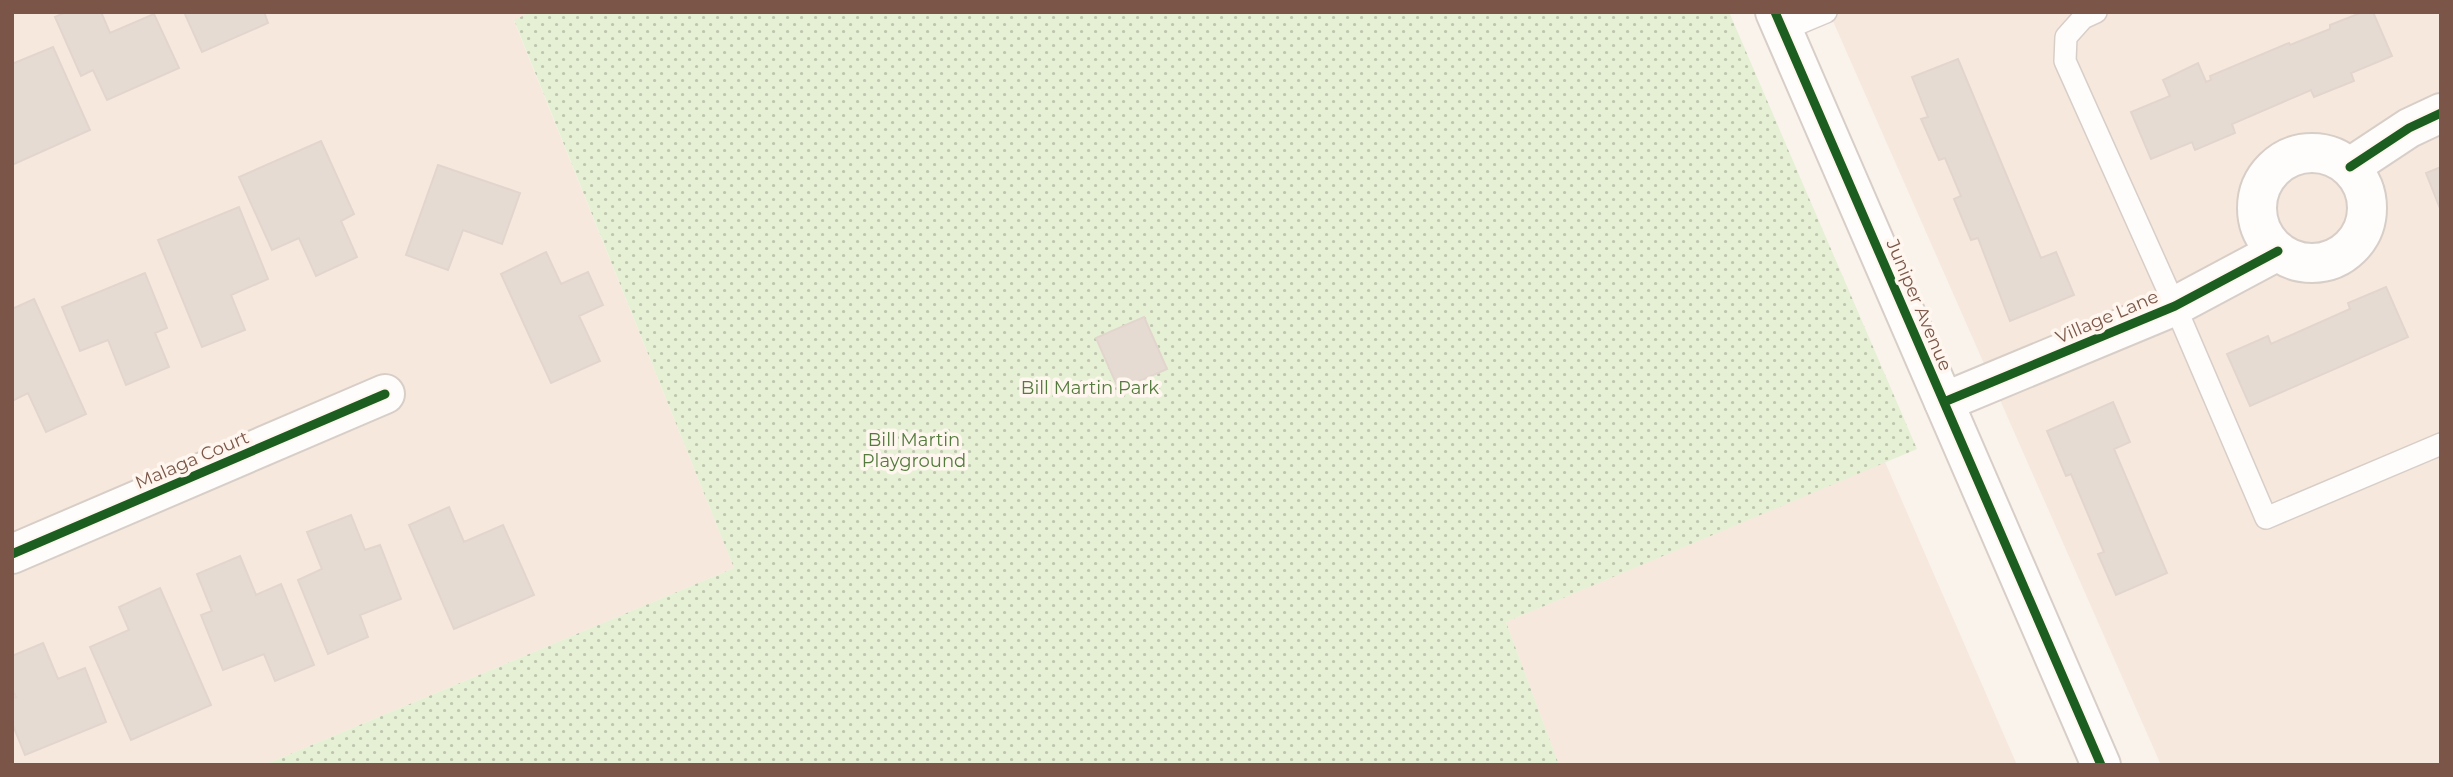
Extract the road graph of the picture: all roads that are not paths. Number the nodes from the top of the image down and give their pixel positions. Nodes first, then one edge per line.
1 (1825, 12) edge
2 (2096, 12) edge
3 (1779, 21) edge
4 (2441, 113) edge
5 (2350, 167) junction
6 (2278, 251) junction
7 (2175, 306) junction
8 (384, 394) dead end
9 (1944, 402) junction
10 (2441, 444) edge
11 (12, 554) edge
12 (2101, 765) edge

1 - 3 lane
2 - 7 lane
3 - 9 street, Juniper Avenue
4 - 5 street
5 - 6 street
5 - 6 street
6 - 7 street, Village Lane
7 - 9 street, Village Lane
7 - 10 lane
8 - 11 street, Malaga Court
9 - 12 street, Juniper Avenue

